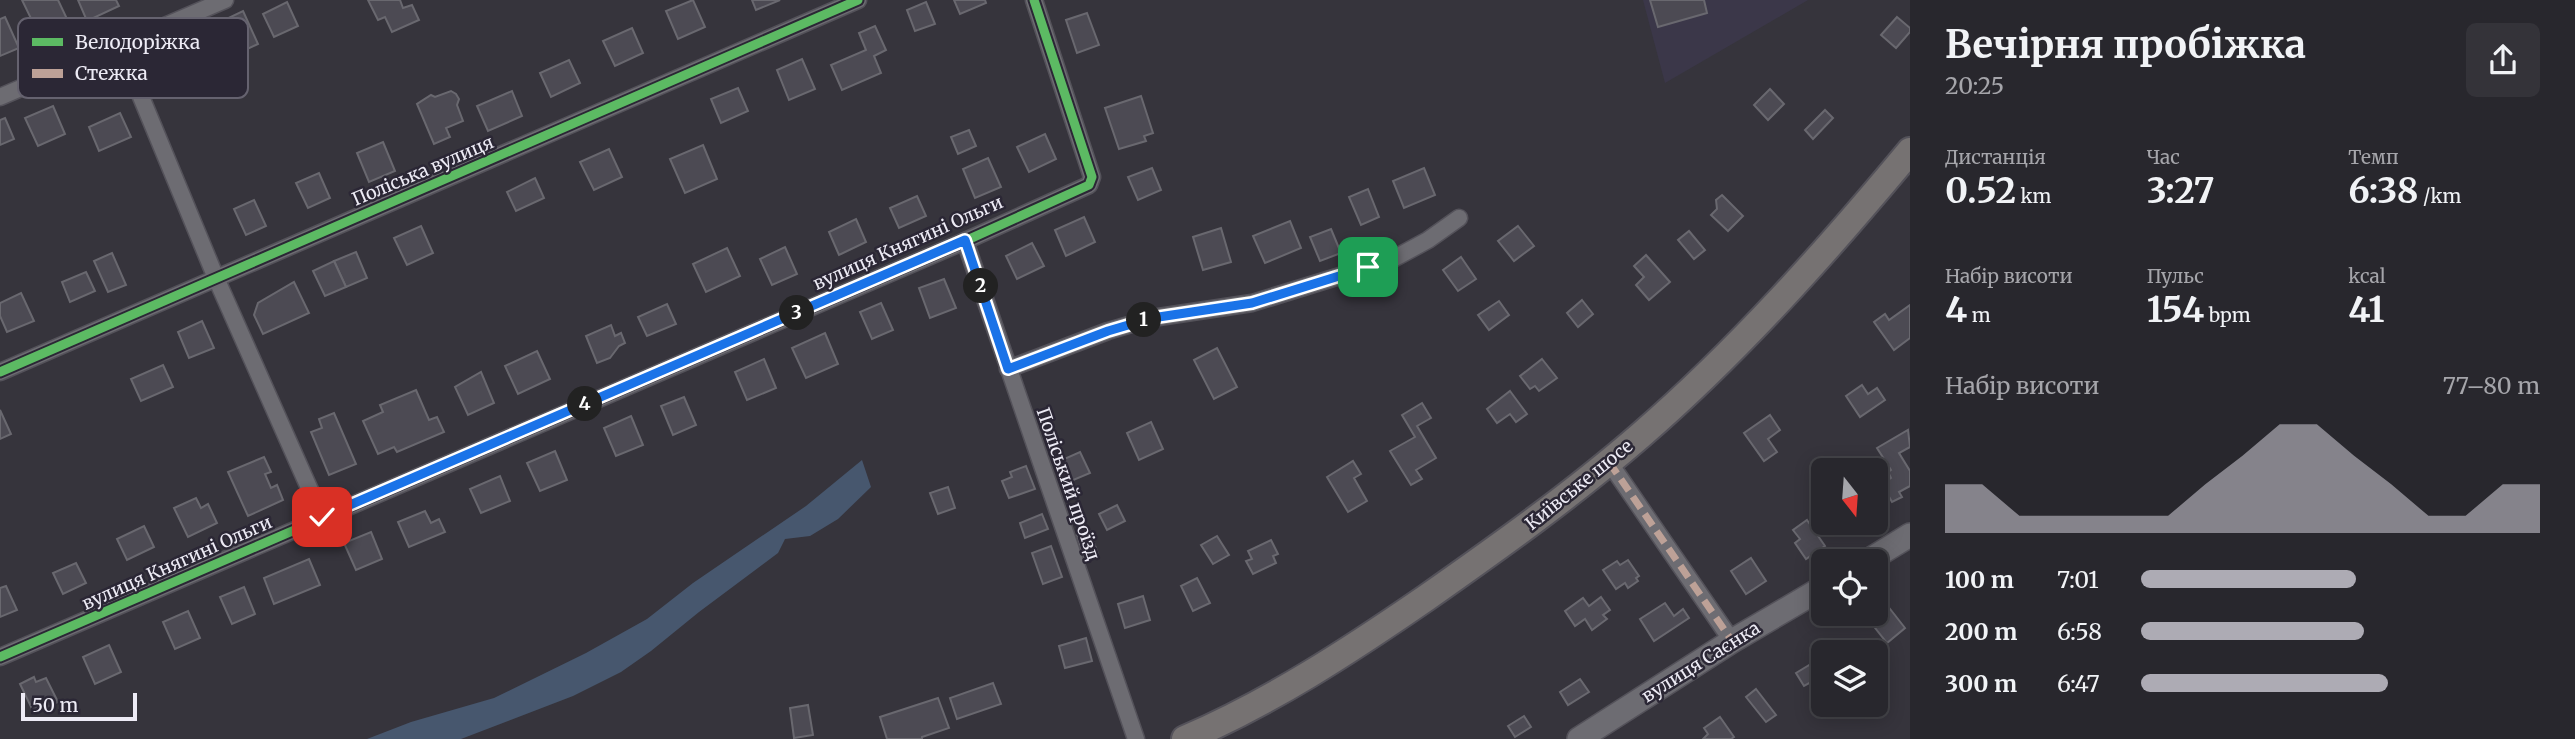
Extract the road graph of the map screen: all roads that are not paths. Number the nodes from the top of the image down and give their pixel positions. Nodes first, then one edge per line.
1 (225, 0) edge
2 (858, 0) edge
3 (1034, 0) edge
4 (184, 18) edge
5 (18, 89) edge
6 (0, 97) edge
7 (142, 98) edge
8 (1910, 151) edge
9 (1459, 218) dead end
10 (965, 240) junction
11 (216, 278) junction
12 (1008, 369) junction
13 (0, 372) edge
14 (1609, 462) junction
15 (322, 517) junction
16 (1910, 536) edge
17 (1888, 549) edge
18 (1811, 595) edge
19 (1732, 641) junction
20 (0, 657) edge
21 (1136, 739) edge
22 (1185, 739) edge
23 (1579, 739) edge

1 - 4 street
2 - 11 street, Поліська вулиця
3 - 10 street, вулиця Княгині Ольги
5 - 6 street
7 - 11 street
8 - 14 main road, Київське шосе
9 - 12 street
10 - 12 street, Поліський проїзд
10 - 15 street, вулиця Княгині Ольги
11 - 13 street, Поліська вулиця
11 - 15 street
12 - 21 street, Поліський проїзд
14 - 19 street
14 - 22 main road, Київське шосе
15 - 20 street, вулиця Княгині Ольги
16 - 17 street
18 - 19 street, вулиця Саєнка
19 - 23 street, вулиця Саєнка

